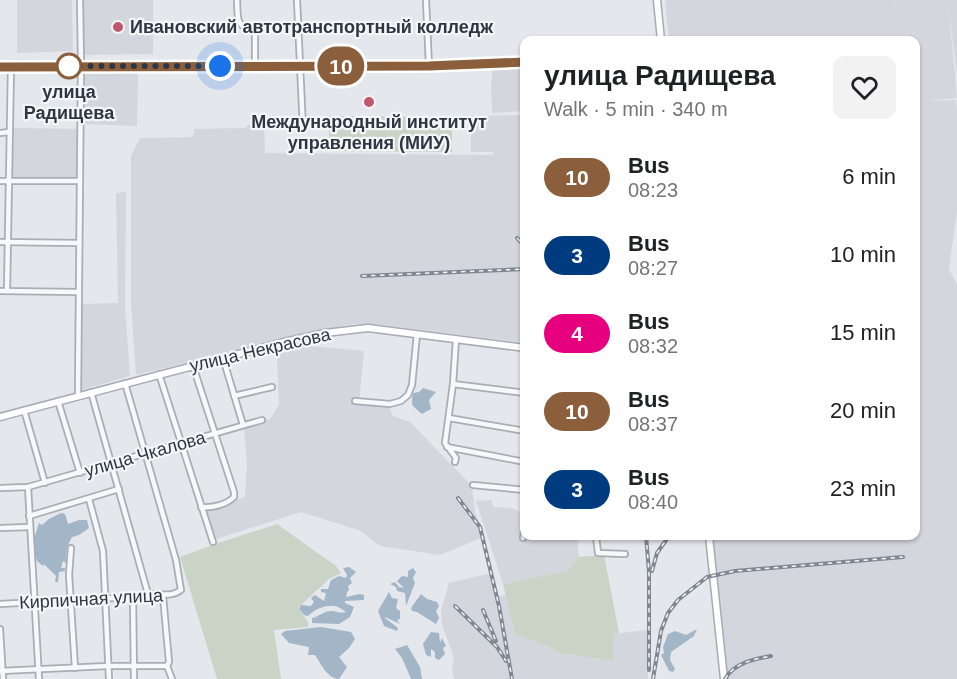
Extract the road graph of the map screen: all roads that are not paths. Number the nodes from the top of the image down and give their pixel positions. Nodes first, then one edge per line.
1 (80, 0) edge
2 (237, 0) edge
3 (297, 0) edge
4 (426, 0) edge
5 (660, 0) edge
6 (663, 36) edge
7 (520, 61) edge
8 (428, 64) junction
9 (11, 65) junction
10 (81, 65) junction
11 (255, 65) junction
12 (300, 65) junction
13 (0, 66) edge
14 (303, 129) dead end
15 (10, 132) junction
16 (0, 133) edge
17 (0, 181) edge
18 (9, 181) junction
19 (80, 181) junction
20 (0, 242) edge
21 (9, 242) junction
22 (79, 243) junction
23 (0, 291) edge
24 (7, 291) junction
25 (78, 292) junction
26 (417, 334) junction
27 (456, 339) junction
28 (520, 347) edge
29 (223, 358) junction
30 (193, 366) junction
31 (159, 374) junction
32 (125, 383) junction
33 (453, 384) junction
34 (272, 387) dead end
35 (92, 392) junction
36 (520, 392) edge
37 (78, 395) junction
38 (234, 396) junction
39 (58, 401) junction
40 (355, 401) dead end
41 (24, 410) junction
42 (0, 417) edge
43 (449, 418) junction
44 (262, 420) dead end
45 (243, 425) junction
46 (520, 430) edge
47 (214, 434) junction
48 (181, 444) junction
49 (447, 447) junction
50 (146, 454) junction
51 (520, 461) edge
52 (455, 462) dead end
53 (112, 464) junction
54 (80, 473) junction
55 (45, 483) junction
56 (473, 485) dead end
57 (28, 487) junction
58 (0, 488) edge
59 (119, 489) junction
60 (520, 490) edge
61 (89, 499) junction
62 (201, 507) junction
63 (29, 516) junction
64 (29, 527) junction
65 (0, 528) edge
66 (596, 540) edge
67 (710, 540) edge
68 (213, 542) dead end
69 (71, 548) dead end
70 (626, 554) dead end
71 (148, 594) junction
72 (163, 596) junction
73 (133, 597) junction
74 (106, 598) junction
75 (70, 600) junction
76 (35, 603) junction
77 (0, 604) edge
78 (0, 629) edge
79 (134, 665) junction
80 (108, 666) junction
81 (167, 666) junction
82 (75, 668) junction
83 (38, 669) junction
84 (1, 671) edge
85 (3, 679) edge
86 (39, 679) edge
87 (109, 679) edge
88 (134, 679) edge
89 (172, 679) edge
90 (724, 679) edge

1 - 10 street
2 - 11 street
3 - 12 street
4 - 8 street
5 - 6 main road
7 - 8 main road
8 - 12 main road
9 - 10 main road
9 - 13 main road
9 - 15 street
10 - 11 main road
10 - 19 street
11 - 12 main road
12 - 14 street
15 - 16 street
15 - 18 street
17 - 18 street
18 - 19 street
18 - 21 street
19 - 22 street
20 - 21 street
21 - 22 street
21 - 24 street
22 - 25 street
23 - 24 street
24 - 25 street
25 - 37 street
26 - 27 main road, улица Некрасова
26 - 29 main road, улица Некрасова
26 - 40 street
27 - 28 main road, улица Некрасова
27 - 33 street
29 - 30 main road, улица Некрасова
29 - 38 street
30 - 31 main road, улица Некрасова
30 - 47 street
31 - 32 main road, улица Некрасова
31 - 48 street
32 - 35 main road, улица Некрасова
32 - 50 street
33 - 36 street
33 - 43 street
34 - 38 street
35 - 37 main road, улица Некрасова
35 - 53 street
37 - 39 main road, улица Некрасова
38 - 45 street
39 - 41 main road, улица Некрасова
39 - 54 street
41 - 42 main road, улица Некрасова
41 - 55 street
43 - 46 street
43 - 49 street
44 - 45 street, улица Чкалова
45 - 47 street, улица Чкалова
47 - 48 street, улица Чкалова
47 - 62 street
48 - 50 street, улица Чкалова
48 - 62 street
49 - 51 street
49 - 52 street
50 - 53 street, улица Чкалова
50 - 72 street, Кирпичная улица
53 - 54 street, улица Чкалова
53 - 59 street
54 - 55 street, улица Чкалова
55 - 57 street, улица Чкалова
56 - 60 street
57 - 58 street, улица Чкалова
57 - 63 street
59 - 61 street
59 - 71 street
61 - 63 street
61 - 74 street
62 - 68 street
63 - 64 street
64 - 65 street
64 - 76 street
66 - 70 street
67 - 90 main road
69 - 75 street
71 - 72 street, Кирпичная улица
71 - 73 street, Кирпичная улица
72 - 81 street
73 - 74 street, Кирпичная улица
73 - 79 street
74 - 75 street, Кирпичная улица
74 - 80 street
75 - 76 street, Кирпичная улица
75 - 82 street
76 - 77 street, Кирпичная улица
76 - 83 street
78 - 84 street
79 - 80 street
79 - 81 street
79 - 88 street
80 - 82 street
80 - 87 street
81 - 89 street
82 - 83 street
83 - 84 street
83 - 86 street
84 - 85 street

